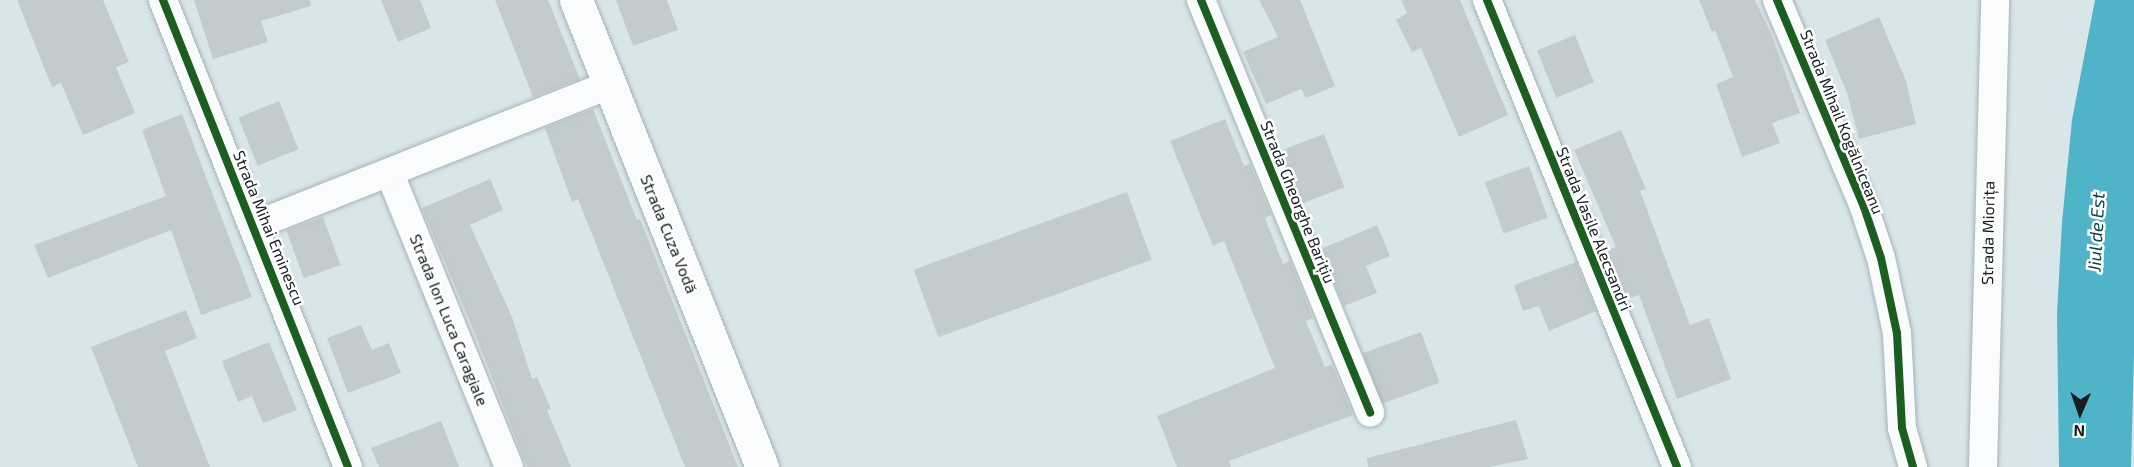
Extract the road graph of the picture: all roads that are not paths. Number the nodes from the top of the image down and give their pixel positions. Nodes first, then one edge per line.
1 (163, 0) edge
2 (576, 0) edge
3 (1201, 0) edge
4 (1487, 0) edge
5 (1777, 0) edge
6 (1995, 0) edge
7 (609, 85) junction
8 (390, 174) junction
9 (253, 226) junction
10 (1370, 413) dead end
11 (348, 467) edge
12 (509, 467) edge
13 (762, 467) edge
14 (1677, 467) edge
15 (1913, 467) edge
16 (1983, 467) edge

1 - 9 street, Strada Mihai Eminescu
2 - 7 main road, Strada Cuza Vodă
3 - 10 street, Strada Gheorghe Barițiu
4 - 14 street, Strada Vasile Alecsandri
5 - 15 street, Strada Mihail Kogălniceanu
6 - 16 street, Strada Miorița
7 - 8 street
7 - 13 main road, Strada Cuza Vodă
8 - 9 street
8 - 12 street, Strada Ion Luca Caragiale
9 - 11 street, Strada Mihai Eminescu

